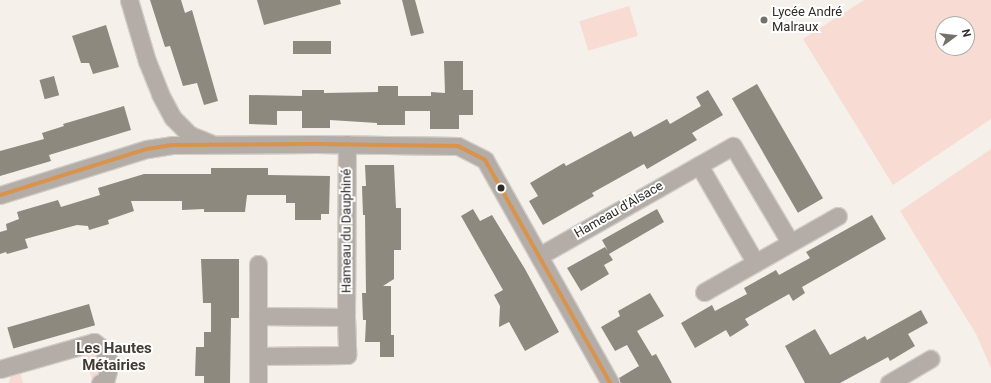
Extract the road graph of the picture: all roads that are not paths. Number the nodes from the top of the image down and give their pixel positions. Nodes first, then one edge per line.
1 (129, 0) edge
2 (347, 144) junction
3 (214, 146) junction
4 (700, 165) junction
5 (0, 195) edge
6 (838, 216) dead end
7 (790, 242) junction
8 (539, 256) junction
9 (755, 262) junction
10 (258, 264) dead end
11 (704, 292) dead end
12 (258, 316) junction
13 (346, 317) junction
14 (258, 356) junction
15 (930, 359) dead end
16 (0, 369) edge
17 (100, 383) edge
18 (258, 383) edge
19 (610, 383) edge
20 (889, 383) edge

1 - 3 street
2 - 3 street
2 - 8 street
2 - 13 street, Hameau du Dauphiné
3 - 5 street
4 - 7 street, Hameau d'Alsace
4 - 8 street, Hameau d'Alsace
4 - 9 street
6 - 7 street
7 - 9 street
8 - 19 street
9 - 11 street
10 - 12 street
12 - 13 street
12 - 14 street
13 - 14 street, Hameau du Dauphiné
14 - 18 street
15 - 20 street
16 - 17 street

